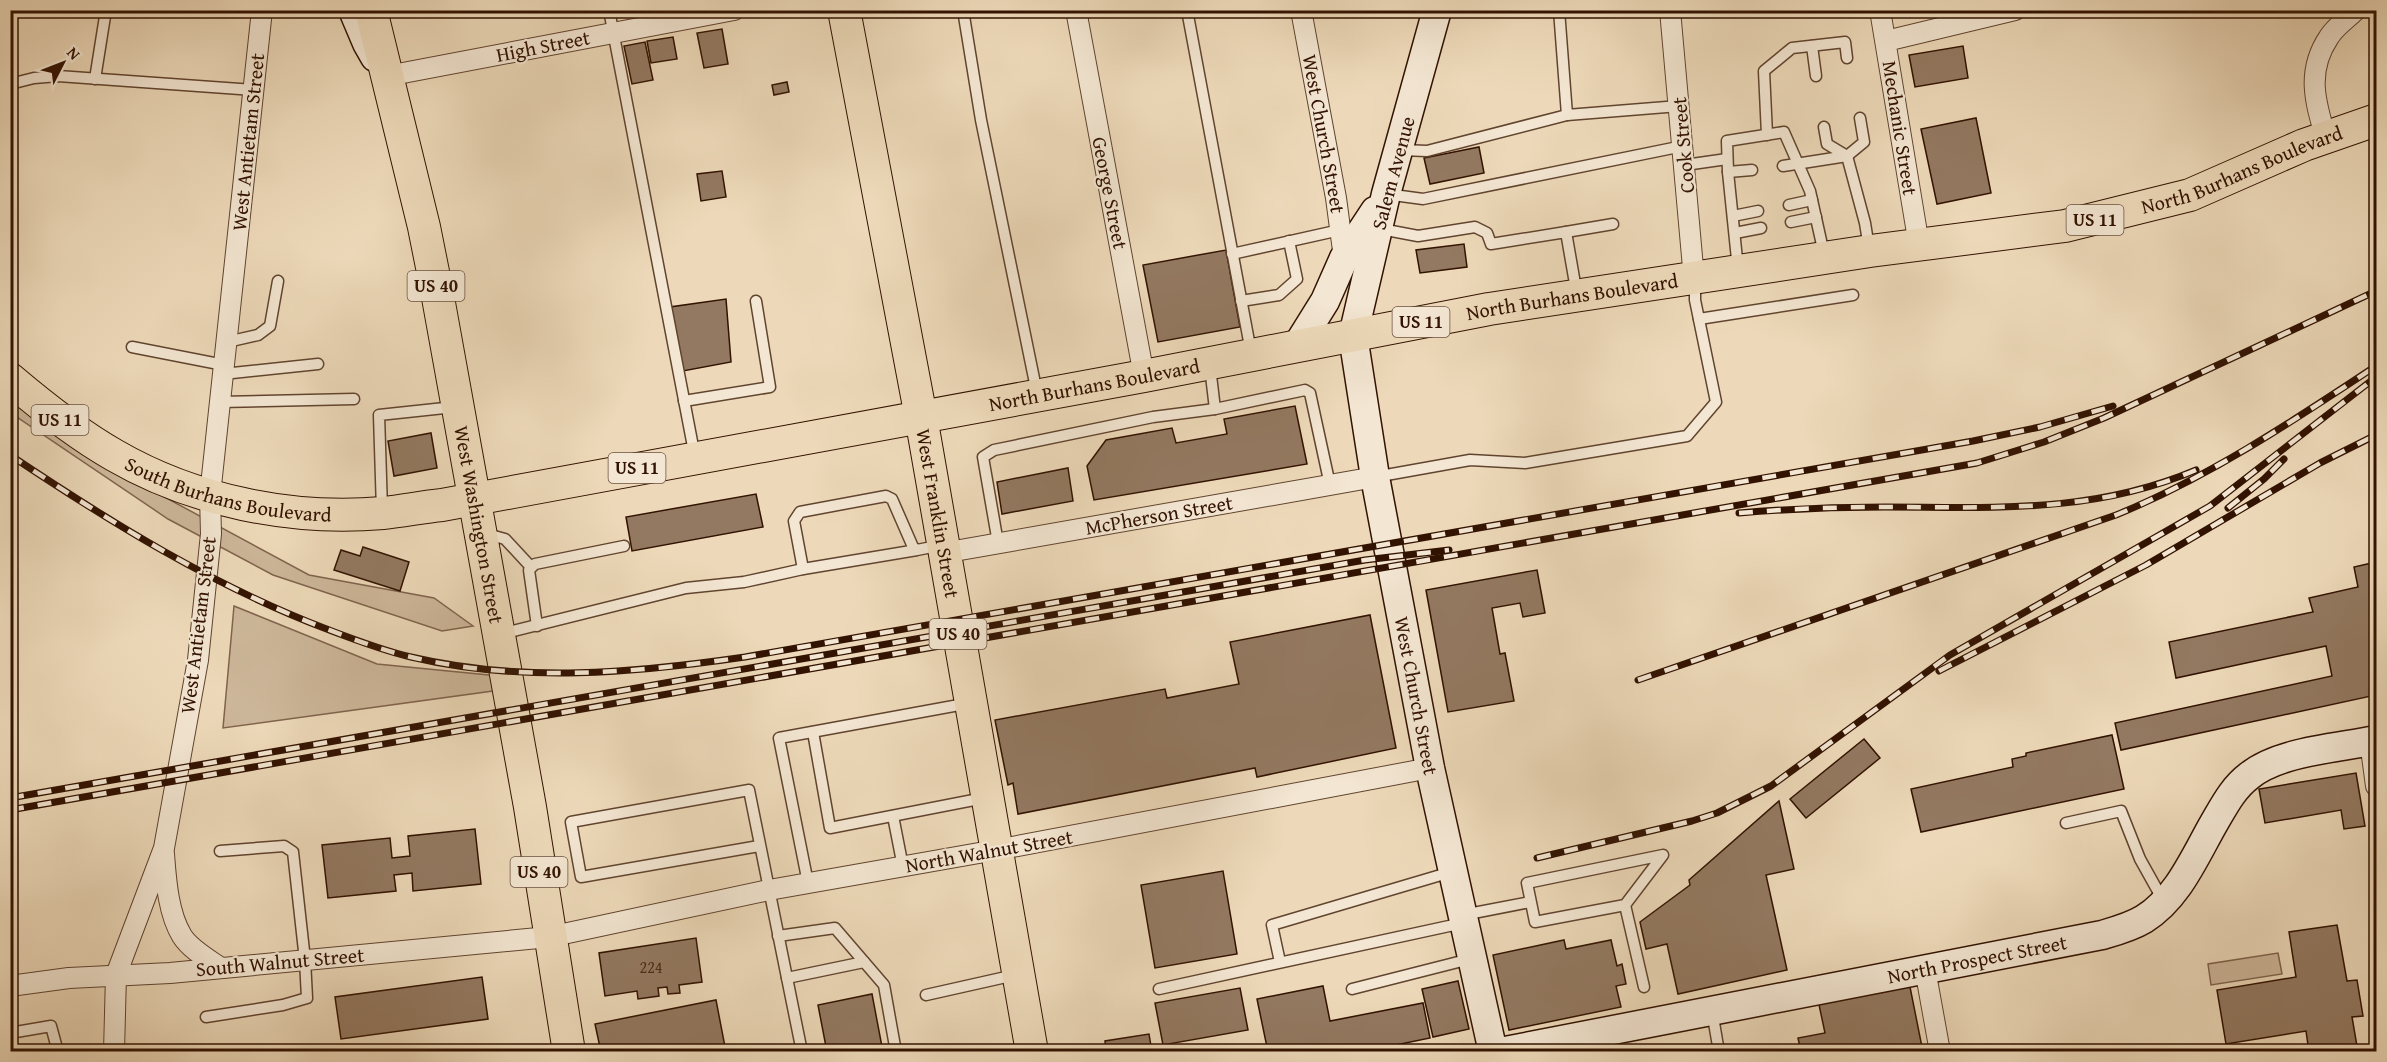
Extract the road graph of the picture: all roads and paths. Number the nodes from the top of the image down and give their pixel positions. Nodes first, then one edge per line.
1 (106, 10) edge
2 (262, 10) edge
3 (353, 10) edge
4 (371, 10) edge
5 (609, 10) edge
6 (734, 10) edge
7 (844, 10) edge
8 (963, 10) edge
9 (1076, 10) edge
10 (1187, 10) edge
11 (1301, 10) edge
12 (1437, 10) edge
13 (1559, 10) edge
14 (1670, 10) edge
15 (1880, 10) edge
16 (2015, 10) edge
17 (2356, 10) edge
18 (613, 33) junction
19 (1886, 41) junction
20 (1812, 46) junction
21 (1847, 58) dead end
22 (387, 76) junction
23 (1816, 76) dead end
24 (95, 80) junction
25 (10, 84) edge
26 (254, 90) junction
27 (1679, 106) junction
28 (1567, 115) junction
29 (1860, 118) dead end
30 (2376, 120) edge
31 (1824, 127) dead end
32 (1767, 135) junction
33 (2326, 138) junction
34 (1398, 150) junction
35 (1684, 156) junction
36 (1847, 156) junction
37 (1728, 159) junction
38 (1798, 164) junction
39 (1783, 166) dead end
40 (1752, 170) dead end
41 (1728, 172) junction
42 (1386, 194) junction
43 (1812, 200) junction
44 (1789, 205) dead end
45 (1758, 211) dead end
46 (1733, 216) junction
47 (1816, 217) junction
48 (1791, 222) dead end
49 (1612, 224) dead end
50 (1378, 228) junction
51 (1761, 228) dead end
52 (1340, 230) junction
53 (1566, 232) junction
54 (1734, 233) junction
55 (1289, 241) junction
56 (1919, 245) junction
57 (1870, 251) junction
58 (1232, 254) junction
59 (1344, 258) junction
60 (1825, 259) junction
61 (1739, 272) junction
62 (1695, 279) junction
63 (278, 281) dead end
64 (1577, 295) junction
65 (1853, 295) dead end
66 (756, 301) dead end
67 (1241, 301) junction
68 (1699, 319) junction
69 (1353, 336) junction
70 (227, 342) junction
71 (1296, 346) junction
72 (132, 347) dead end
73 (1252, 355) junction
74 (1210, 363) junction
75 (318, 364) dead end
76 (224, 370) junction
77 (1144, 376) junction
78 (10, 379) edge
79 (1037, 396) junction
80 (354, 399) dead end
81 (684, 401) junction
82 (220, 402) junction
83 (458, 407) junction
84 (1215, 409) junction
85 (921, 417) junction
86 (695, 457) junction
87 (1375, 477) junction
88 (1330, 485) junction
89 (210, 495) junction
90 (474, 498) junction
91 (382, 513) junction
92 (480, 532) junction
93 (998, 543) junction
94 (624, 546) dead end
95 (934, 549) junction
96 (531, 567) junction
97 (802, 569) junction
98 (537, 626) junction
99 (498, 635) junction
100 (970, 703) junction
101 (813, 732) junction
102 (2373, 740) edge
103 (1430, 768) junction
104 (2376, 786) edge
105 (987, 797) junction
106 (893, 816) junction
107 (2066, 823) dead end
108 (759, 846) junction
109 (164, 848) junction
110 (996, 850) junction
111 (220, 851) dead end
112 (903, 867) junction
113 (1454, 872) junction
114 (808, 883) junction
115 (769, 890) junction
116 (1530, 902) junction
117 (2164, 902) junction
118 (1625, 905) junction
119 (1464, 919) junction
120 (778, 936) junction
121 (549, 937) junction
122 (1473, 959) junction
123 (305, 960) junction
124 (864, 962) junction
125 (1280, 962) junction
126 (221, 968) junction
127 (1925, 969) junction
128 (1018, 974) junction
129 (116, 975) junction
130 (787, 978) junction
131 (10, 986) edge
132 (1644, 987) dead end
133 (1159, 988) dead end
134 (1352, 989) dead end
135 (926, 995) dead end
136 (1712, 1010) junction
137 (206, 1017) dead end
138 (10, 1033) edge
139 (58, 1052) edge
140 (114, 1052) edge
141 (569, 1052) edge
142 (802, 1052) edge
143 (896, 1052) edge
144 (1032, 1052) edge
145 (1493, 1052) edge
146 (1500, 1052) edge
147 (1719, 1052) edge
148 (1940, 1052) edge

1 - 24 lane
2 - 26 street, West Antietam Street
3 - 22 main road, West Washington Street
4 - 22 main road, US 40
5 - 18 lane
6 - 18 street, High Street
7 - 85 main road, West Franklin Street / US 40
8 - 79 lane
9 - 77 street, George Street
10 - 58 lane
11 - 52 street, West Church Street
12 - 34 main road, Salem Avenue
13 - 28 lane
14 - 27 street, Cook Street
15 - 19 street, Mechanic Street
16 - 19 street
17 - 33 street
18 - 22 street, High Street
18 - 81 lane
19 - 56 street, Mechanic Street
20 - 21 lane
20 - 23 lane
20 - 32 lane
22 - 83 main road, West Washington Street / US 40
24 - 25 lane
24 - 26 lane
26 - 70 street, West Antietam Street
27 - 28 lane
27 - 35 street, Cook Street
28 - 34 lane
29 - 36 lane
30 - 33 main road, North Burhans Boulevard / US 11
31 - 36 lane
32 - 37 lane
32 - 38 lane
33 - 56 main road, North Burhans Boulevard / US 11
34 - 42 main road, Salem Avenue
35 - 37 lane
35 - 42 lane
35 - 62 street, Cook Street
36 - 38 lane
36 - 57 lane
37 - 41 lane
38 - 39 lane
38 - 43 lane
40 - 41 lane
41 - 46 lane
42 - 50 main road, Salem Avenue
42 - 59 main road
43 - 44 lane
43 - 47 lane
45 - 46 lane
46 - 54 lane
47 - 48 lane
47 - 60 lane
49 - 53 lane
50 - 53 lane
50 - 69 main road, Salem Avenue
51 - 54 lane
52 - 55 lane
52 - 59 street, West Church Street
53 - 64 lane
54 - 61 lane
55 - 58 lane
55 - 67 lane
56 - 57 main road, North Burhans Boulevard / US 11
57 - 60 main road, North Burhans Boulevard / US 11
58 - 67 lane
59 - 71 main road
60 - 61 main road, North Burhans Boulevard / US 11
61 - 62 main road, North Burhans Boulevard / US 11
62 - 64 main road, North Burhans Boulevard / US 11
62 - 68 lane
63 - 70 lane
64 - 69 main road, North Burhans Boulevard / US 11
65 - 68 lane
66 - 81 lane
67 - 73 lane
68 - 87 lane
69 - 71 main road, North Burhans Boulevard / US 11
69 - 87 main road, West Church Street
70 - 76 street, West Antietam Street
71 - 73 main road, North Burhans Boulevard / US 11
72 - 76 lane
73 - 74 main road, North Burhans Boulevard / US 11
74 - 77 main road, North Burhans Boulevard / US 11
74 - 84 lane
75 - 76 lane
76 - 82 street, West Antietam Street
77 - 79 main road, North Burhans Boulevard / US 11
78 - 89 main road, South Burhans Boulevard / US 11
79 - 85 main road, North Burhans Boulevard / US 11
80 - 82 lane
81 - 86 lane
82 - 89 street, West Antietam Street
83 - 90 main road, West Washington Street / US 40
83 - 91 lane
84 - 88 lane
84 - 93 lane
85 - 86 main road, North Burhans Boulevard / US 11
85 - 95 main road, West Franklin Street / US 40
86 - 90 main road, North Burhans Boulevard / US 11
87 - 88 street, McPherson Street
87 - 103 main road, West Church Street
88 - 93 street, McPherson Street
89 - 91 main road, South Burhans Boulevard / US 11
89 - 109 street, West Antietam Street
90 - 91 main road, South Burhans Boulevard / US 11
90 - 92 main road, West Washington Street / US 40
92 - 96 lane
92 - 99 main road, West Washington Street / US 40
93 - 95 street, McPherson Street
94 - 96 lane
95 - 97 lane
95 - 97 lane
95 - 100 main road, West Franklin Street / US 40
96 - 98 lane
97 - 98 lane
98 - 99 lane
99 - 121 main road, West Washington Street / US 40
100 - 101 lane
100 - 105 main road, West Franklin Street / US 40
101 - 106 lane
101 - 114 lane
102 - 104 street
102 - 117 main road, North Prospect Street
103 - 110 street, North Walnut Street
103 - 113 main road, West Church Street
105 - 106 lane
105 - 110 main road, West Franklin Street / US 40
106 - 112 lane
107 - 117 lane
108 - 108 lane
108 - 115 lane
109 - 126 street
109 - 129 street, West Antietam Street
110 - 112 street, North Walnut Street
110 - 128 main road, West Franklin Street / US 40
111 - 123 lane
112 - 114 street, North Walnut Street
113 - 119 main road, West Church Street
113 - 125 lane
114 - 115 street, North Walnut Street
115 - 120 lane
115 - 121 street, North Walnut Street
116 - 118 lane
116 - 118 lane
116 - 119 lane
117 - 127 main road, North Prospect Street
118 - 132 lane
119 - 122 main road, West Church Street
119 - 125 lane
120 - 124 lane
120 - 130 lane
121 - 123 street, South Walnut Street
121 - 141 main road, West Washington Street / US 40
122 - 134 lane
122 - 145 main road, West Church Street
123 - 126 street, South Walnut Street
123 - 137 lane
124 - 130 lane
124 - 143 lane
125 - 133 lane
126 - 129 street, South Walnut Street
127 - 136 main road, North Prospect Street
127 - 148 street
128 - 135 lane
128 - 144 main road, West Franklin Street / US 40
129 - 131 street, South Walnut Street
129 - 140 street, West Antietam Street
130 - 142 lane
136 - 146 main road, North Prospect Street
136 - 147 lane
138 - 139 lane

